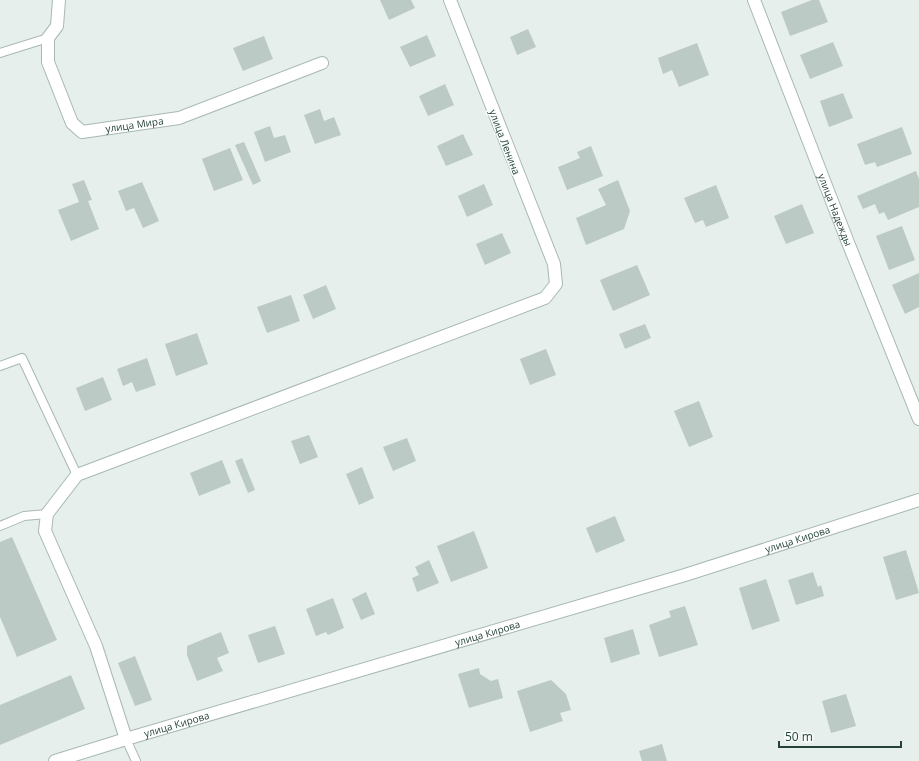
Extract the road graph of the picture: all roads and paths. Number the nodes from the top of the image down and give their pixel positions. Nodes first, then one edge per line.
1 (59, 0) edge
2 (450, 0) edge
3 (754, 0) edge
4 (48, 38) junction
5 (0, 53) edge
6 (322, 63) dead end
7 (0, 366) edge
8 (919, 419) edge
9 (77, 475) junction
10 (919, 500) edge
11 (47, 514) junction
12 (0, 526) edge
13 (126, 738) junction
14 (54, 761) edge
15 (136, 761) edge

1 - 4 street
2 - 9 street, улица Ленина
3 - 8 street, улица Надежды
4 - 5 lane
4 - 6 street, улица Мира
7 - 9 lane
9 - 11 street
10 - 13 street, улица Кирова
11 - 12 lane
11 - 13 street
13 - 14 street, улица Кирова
13 - 15 lane

